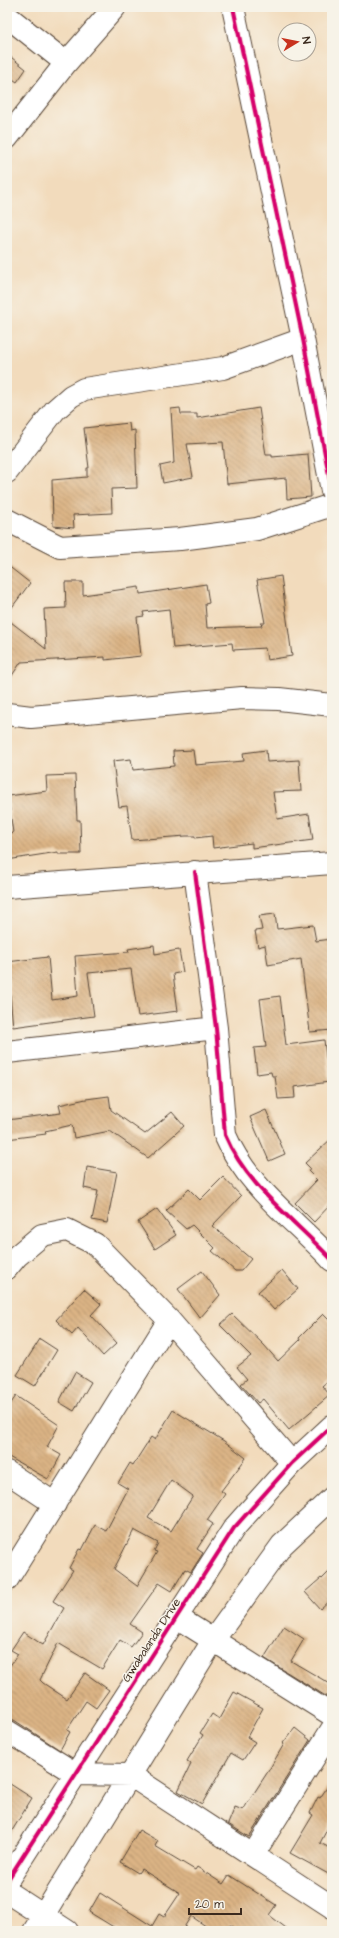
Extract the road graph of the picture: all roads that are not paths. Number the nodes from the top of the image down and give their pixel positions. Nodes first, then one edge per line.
1 (115, 7) edge
2 (233, 7) edge
3 (7, 16) edge
4 (66, 64) junction
5 (7, 138) edge
6 (303, 339) junction
7 (7, 472) edge
8 (332, 491) edge
9 (332, 506) edge
10 (7, 520) edge
11 (332, 705) edge
12 (7, 714) edge
13 (332, 863) edge
14 (195, 872) junction
15 (7, 887) edge
16 (216, 1028) junction
17 (7, 1052) edge
18 (332, 1260) edge
19 (7, 1268) edge
20 (168, 1320) junction
21 (332, 1426) edge
22 (292, 1463) junction
23 (7, 1472) edge
24 (332, 1498) edge
25 (55, 1504) junction
26 (7, 1580) edge
27 (178, 1618) junction
28 (214, 1639) junction
29 (332, 1715) edge
30 (332, 1729) edge
31 (7, 1731) edge
32 (76, 1774) junction
33 (130, 1775) junction
34 (253, 1855) junction
35 (7, 1881) edge
36 (7, 1892) edge
37 (332, 1907) edge
38 (39, 1924) edge
39 (67, 1931) edge

1 - 4 street
2 - 6 street
3 - 4 street
4 - 5 street
6 - 7 street
6 - 8 street
9 - 10 street
11 - 12 street
13 - 14 street
14 - 15 street
14 - 16 street
16 - 17 street
16 - 18 street
19 - 20 street
20 - 22 street
20 - 25 street
21 - 22 street, Gwabalanda Drive
22 - 27 street, Gwabalanda Drive
23 - 25 street
24 - 28 street
25 - 26 street
27 - 28 street
27 - 32 street, Gwabalanda Drive
28 - 29 street
28 - 33 street
30 - 34 street
31 - 32 street
32 - 33 street
32 - 35 street, Gwabalanda Drive
33 - 34 street
33 - 38 street
34 - 37 street
36 - 38 street
38 - 39 street

